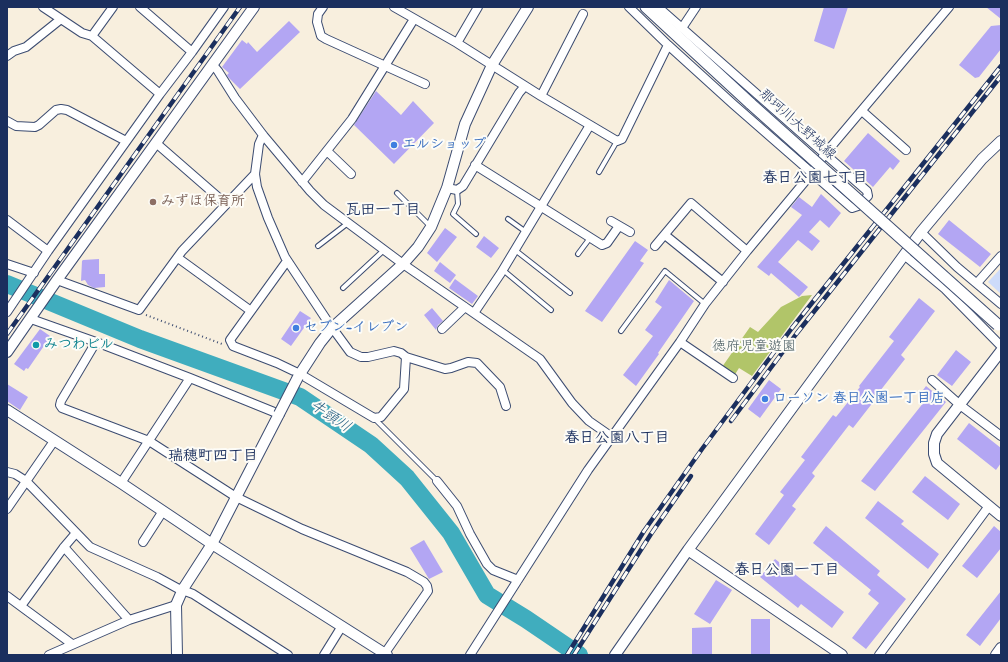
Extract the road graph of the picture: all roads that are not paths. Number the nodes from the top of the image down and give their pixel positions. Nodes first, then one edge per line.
1 (43, 7) edge
2 (114, 7) edge
3 (140, 7) edge
4 (224, 7) edge
5 (254, 7) edge
6 (322, 7) edge
7 (394, 7) edge
8 (478, 7) edge
9 (528, 7) edge
10 (629, 7) edge
11 (646, 7) edge
12 (658, 7) edge
13 (696, 7) edge
14 (949, 7) edge
15 (583, 14) dead end
16 (61, 19) junction
17 (414, 19) junction
18 (682, 28) junction
19 (92, 36) junction
20 (457, 43) junction
21 (668, 45) junction
22 (192, 52) junction
23 (7, 56) edge
24 (213, 65) junction
25 (492, 65) junction
26 (386, 66) junction
27 (425, 84) dead end
28 (525, 86) junction
29 (160, 94) junction
30 (541, 96) junction
31 (862, 111) junction
32 (7, 121) edge
33 (590, 125) junction
34 (263, 135) junction
35 (126, 141) junction
36 (617, 141) junction
37 (1001, 141) edge
38 (156, 143) junction
39 (906, 150) dead end
40 (327, 151) junction
41 (824, 155) junction
42 (476, 165) junction
43 (599, 172) dead end
44 (812, 173) junction
45 (255, 174) junction
46 (351, 174) dead end
47 (302, 182) junction
48 (452, 189) junction
49 (397, 193) dead end
50 (226, 204) junction
51 (540, 208) junction
52 (508, 219) dead end
53 (7, 220) edge
54 (611, 221) dead end
55 (348, 222) junction
56 (619, 226) junction
57 (431, 227) junction
58 (526, 232) junction
59 (630, 232) dead end
60 (921, 232) junction
61 (476, 234) dead end
62 (665, 235) junction
63 (590, 238) junction
64 (318, 246) dead end
65 (655, 246) dead end
66 (384, 250) junction
67 (515, 250) junction
68 (48, 251) junction
69 (747, 251) junction
70 (578, 254) dead end
71 (904, 255) junction
72 (1001, 256) edge
73 (178, 258) junction
74 (287, 261) junction
75 (7, 264) edge
76 (403, 264) junction
77 (503, 270) junction
78 (34, 273) junction
79 (57, 280) junction
80 (722, 282) junction
81 (977, 283) junction
82 (342, 288) dead end
83 (570, 293) dead end
84 (705, 304) junction
85 (1001, 304) edge
86 (464, 307) junction
87 (8, 310) edge
88 (551, 310) dead end
89 (251, 311) junction
90 (474, 313) junction
91 (31, 319) junction
92 (999, 326) edge
93 (332, 328) junction
94 (442, 329) dead end
95 (621, 332) dead end
96 (96, 342) junction
97 (680, 342) junction
98 (1001, 346) edge
99 (7, 352) edge
100 (1001, 352) edge
101 (406, 357) junction
102 (299, 375) junction
103 (190, 378) junction
104 (733, 378) dead end
105 (932, 380) dead end
106 (960, 405) junction
107 (506, 406) dead end
108 (7, 410) edge
109 (279, 414) junction
110 (374, 418) junction
111 (1001, 436) edge
112 (612, 437) junction
113 (54, 441) junction
114 (150, 441) junction
115 (7, 472) edge
116 (26, 481) junction
117 (437, 481) joint
118 (121, 484) junction
119 (236, 497) junction
120 (989, 506) junction
121 (7, 509) edge
122 (163, 511) junction
123 (1001, 516) edge
124 (76, 533) junction
125 (143, 542) dead end
126 (212, 544) junction
127 (64, 547) junction
128 (688, 550) junction
129 (518, 580) junction
130 (184, 589) junction
131 (7, 596) edge
132 (176, 605) junction
133 (21, 606) junction
134 (129, 620) junction
135 (342, 626) junction
136 (72, 644) junction
137 (1001, 648) edge
138 (619, 653) edge
139 (386, 654) edge
140 (49, 655) edge
141 (178, 655) edge
142 (288, 655) edge
143 (324, 655) edge
144 (470, 655) edge
145 (842, 655) edge
146 (879, 655) edge
147 (996, 655) edge

1 - 16 street
2 - 19 street
3 - 22 street
4 - 22 street
5 - 24 street
6 - 26 street
7 - 17 street
8 - 20 street
9 - 25 street
10 - 21 street
11 - 92 main road, 那珂川大野城線, bridge
12 - 18 street
13 - 18 street
14 - 31 street
15 - 30 street
16 - 19 street
16 - 23 street
17 - 20 street
17 - 26 street
18 - 41 street
19 - 29 street
20 - 25 street
21 - 36 street
21 - 44 street
22 - 29 street
24 - 34 street
24 - 38 street
25 - 28 street
25 - 48 street
26 - 27 street
26 - 40 street
28 - 30 street
28 - 42 street
29 - 35 street
30 - 33 street
31 - 39 street
31 - 41 street
32 - 35 street
33 - 36 street
33 - 51 street
34 - 45 street
34 - 47 street
35 - 68 street
36 - 43 lane
37 - 60 street
38 - 50 street
38 - 79 street
40 - 46 street
40 - 47 street
41 - 44 street
41 - 44 street
42 - 48 street
42 - 51 street
44 - 69 street
45 - 50 street
45 - 74 street
47 - 55 street
48 - 57 street
48 - 61 lane
49 - 57 lane
50 - 73 street
51 - 58 street
51 - 63 street
52 - 58 lane
53 - 68 street
54 - 56 street
55 - 64 lane
55 - 66 street
56 - 59 street
56 - 63 street
57 - 76 street
58 - 67 street
60 - 71 street
60 - 81 street
62 - 65 street
62 - 69 street
62 - 80 street
63 - 70 lane
66 - 76 street
66 - 82 lane
67 - 77 street
67 - 83 lane
68 - 78 street
69 - 80 street
71 - 98 street
71 - 128 street
72 - 81 street
73 - 79 street
73 - 89 street
74 - 89 street
74 - 93 street
75 - 78 street
76 - 86 street
76 - 93 street
77 - 88 lane
77 - 90 street
78 - 87 street
79 - 91 street
80 - 84 street
81 - 85 street
84 - 95 lane
84 - 97 street
86 - 90 street
86 - 94 street
89 - 102 street
90 - 112 street
91 - 96 street
91 - 99 street
93 - 101 street
93 - 102 street
96 - 103 street
96 - 114 street
97 - 104 street
97 - 112 street
100 - 106 street
101 - 107 street
101 - 110 street
102 - 109 street, bridge
102 - 110 street
103 - 109 street
103 - 114 street
105 - 106 street
106 - 111 street
106 - 120 street
108 - 113 street
109 - 119 street
110 - 117 lane
112 - 129 street
113 - 116 street
113 - 118 street
114 - 118 street
114 - 119 street
115 - 116 street
116 - 121 street
116 - 124 street
117 - 129 street
118 - 122 street
119 - 126 street
119 - 139 street
120 - 123 street
120 - 146 street
122 - 125 street
122 - 126 street
124 - 127 street
124 - 130 street
126 - 130 street
126 - 135 street
127 - 133 street
127 - 134 street
128 - 138 street
128 - 145 street
129 - 144 street
130 - 132 street
130 - 142 street
131 - 133 street
132 - 134 street
132 - 141 street
133 - 136 street
134 - 136 street
135 - 139 street
135 - 143 street
136 - 140 street
137 - 147 street

